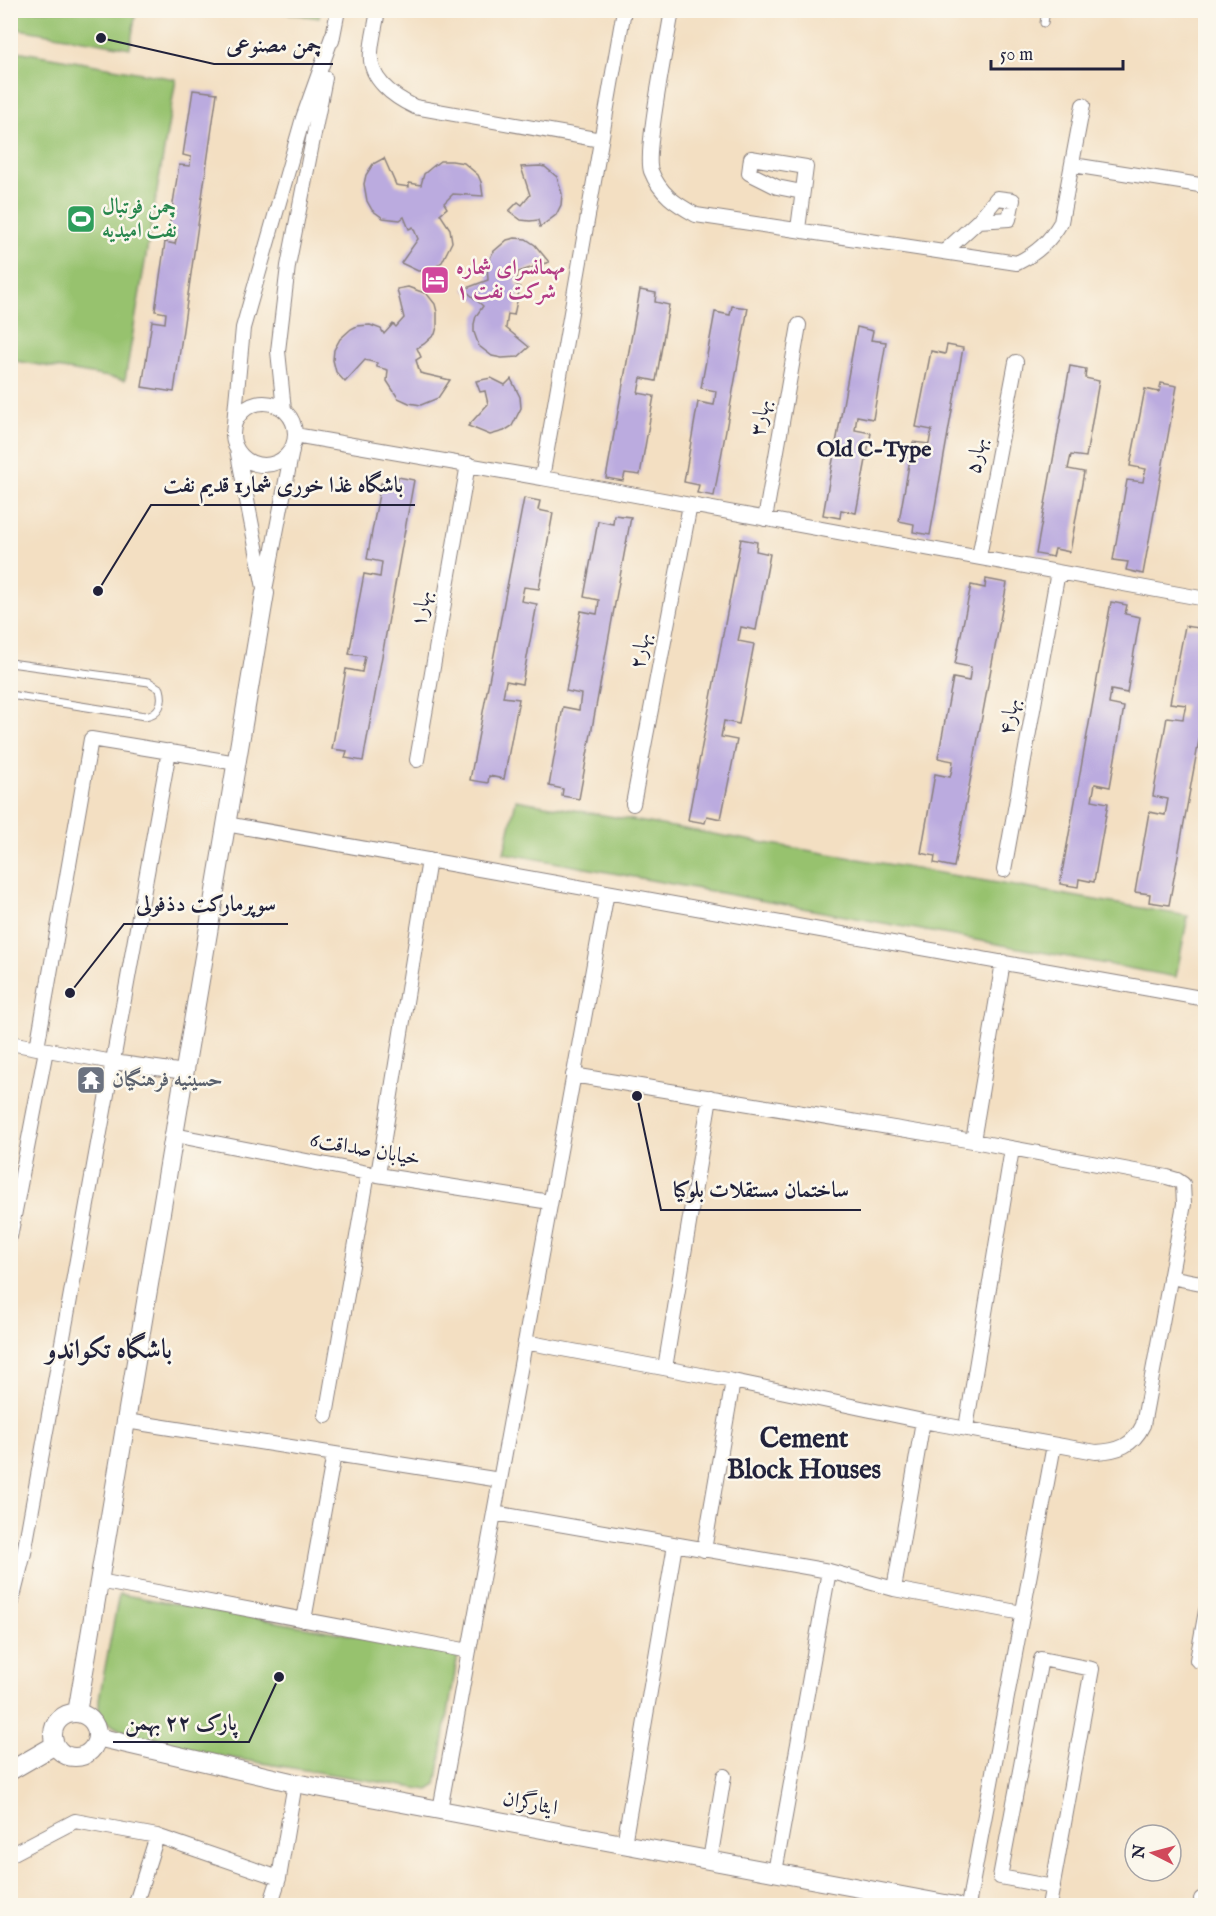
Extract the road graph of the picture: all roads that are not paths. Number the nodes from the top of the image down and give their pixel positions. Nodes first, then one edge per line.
1 (338, 10) edge
2 (378, 10) edge
3 (624, 10) edge
4 (672, 10) edge
5 (1046, 10) edge
6 (1044, 23) dead end
7 (333, 34) junction
8 (1083, 105) dead end
9 (601, 140) junction
10 (1073, 165) junction
11 (1206, 186) edge
12 (802, 192) dead end
13 (978, 221) dead end
14 (798, 229) junction
15 (944, 252) junction
16 (799, 325) dead end
17 (1016, 362) dead end
18 (284, 410) junction
19 (235, 440) junction
20 (293, 441) junction
21 (468, 464) junction
22 (542, 478) junction
23 (690, 505) junction
24 (765, 519) junction
25 (979, 557) junction
26 (1058, 572) junction
27 (265, 593) junction
28 (1206, 599) edge
29 (10, 663) edge
30 (10, 695) edge
31 (169, 752) junction
32 (417, 760) dead end
33 (237, 763) junction
34 (633, 804) dead end
35 (226, 824) junction
36 (429, 860) junction
37 (1004, 870) dead end
38 (607, 892) junction
39 (1003, 962) junction
40 (1206, 999) edge
41 (10, 1043) edge
42 (41, 1049) junction
43 (113, 1062) junction
44 (185, 1072) junction
45 (573, 1075) junction
46 (710, 1097) junction
47 (174, 1135) junction
48 (973, 1141) junction
49 (1012, 1149) junction
50 (373, 1174) junction
51 (550, 1202) junction
52 (14, 1205) edge
53 (10, 1237) edge
54 (1170, 1277) junction
55 (1206, 1284) edge
56 (525, 1342) junction
57 (665, 1368) junction
58 (733, 1381) junction
59 (326, 1416) dead end
60 (126, 1420) junction
61 (923, 1421) junction
62 (966, 1428) junction
63 (1054, 1445) junction
64 (334, 1454) junction
65 (500, 1480) junction
66 (494, 1513) junction
67 (675, 1545) junction
68 (704, 1550) junction
69 (17, 1552) edge
70 (829, 1571) junction
71 (99, 1581) junction
72 (894, 1589) junction
73 (10, 1609) edge
74 (1206, 1611) edge
75 (1022, 1613) junction
76 (304, 1620) junction
77 (469, 1651) junction
78 (1197, 1660) dead end
79 (77, 1713) junction
80 (97, 1737) junction
81 (55, 1745) junction
82 (10, 1771) edge
83 (724, 1776) dead end
84 (295, 1783) junction
85 (440, 1810) junction
86 (157, 1836) junction
87 (624, 1844) junction
88 (10, 1855) edge
89 (710, 1860) junction
90 (775, 1872) junction
91 (279, 1878) junction
92 (1053, 1887) junction
93 (135, 1905) edge
94 (270, 1905) edge
95 (956, 1905) edge
96 (968, 1905) edge
97 (1049, 1905) edge

1 - 7 street
2 - 9 street
3 - 9 street
4 - 14 street
5 - 6 lane
7 - 18 street
7 - 19 street
8 - 10 street
9 - 22 street
10 - 11 street
10 - 15 street
12 - 14 street
13 - 15 street
14 - 15 street
16 - 24 street, بهار۳
17 - 25 street, بهار۵
18 - 19 street
18 - 20 street
19 - 20 street
19 - 27 street
20 - 21 street
20 - 27 street
21 - 22 street
21 - 32 street, بهار۱
22 - 23 street
23 - 24 street
23 - 34 street, بهار۲
24 - 25 street
25 - 26 street
26 - 28 street
26 - 37 street, بهار۴
27 - 33 street
29 - 30 lane
31 - 33 street
31 - 42 street
31 - 43 street
33 - 35 street
35 - 36 street
35 - 44 street
36 - 38 street
36 - 50 street
38 - 39 street
38 - 45 street
39 - 40 street
39 - 48 street
41 - 42 street
42 - 43 street
42 - 52 street
43 - 44 street
43 - 69 street
44 - 47 street
45 - 46 street
45 - 51 street
46 - 48 street
46 - 57 street
47 - 50 street, خیابان صداقت6
47 - 60 street
48 - 49 street
49 - 54 street
49 - 62 street
50 - 51 street, خیابان صداقت6
50 - 59 street
51 - 56 street
52 - 53 street
54 - 55 street
54 - 63 street
56 - 57 street
56 - 65 street
57 - 58 street
58 - 61 street
58 - 68 street
60 - 64 street
60 - 71 street
61 - 62 street
61 - 72 street
62 - 63 street
63 - 75 street
64 - 65 street
64 - 76 street
65 - 66 street
66 - 67 street
66 - 77 street
67 - 68 street
67 - 87 street
68 - 70 street
69 - 73 street
70 - 72 street
70 - 90 street
71 - 76 street
71 - 79 street
72 - 75 street
74 - 78 street
75 - 96 street
76 - 77 street
77 - 85 street
79 - 80 street
79 - 81 street
80 - 81 street
80 - 84 street, ایثارگران
81 - 82 street
83 - 89 street
84 - 85 street, ایثارگران
84 - 91 street
85 - 87 street, ایثارگران
86 - 88 street
86 - 91 street
86 - 93 street
87 - 89 street, ایثارگران
89 - 90 street, ایثارگران
90 - 95 street, ایثارگران
91 - 94 street
92 - 92 street
92 - 97 street

